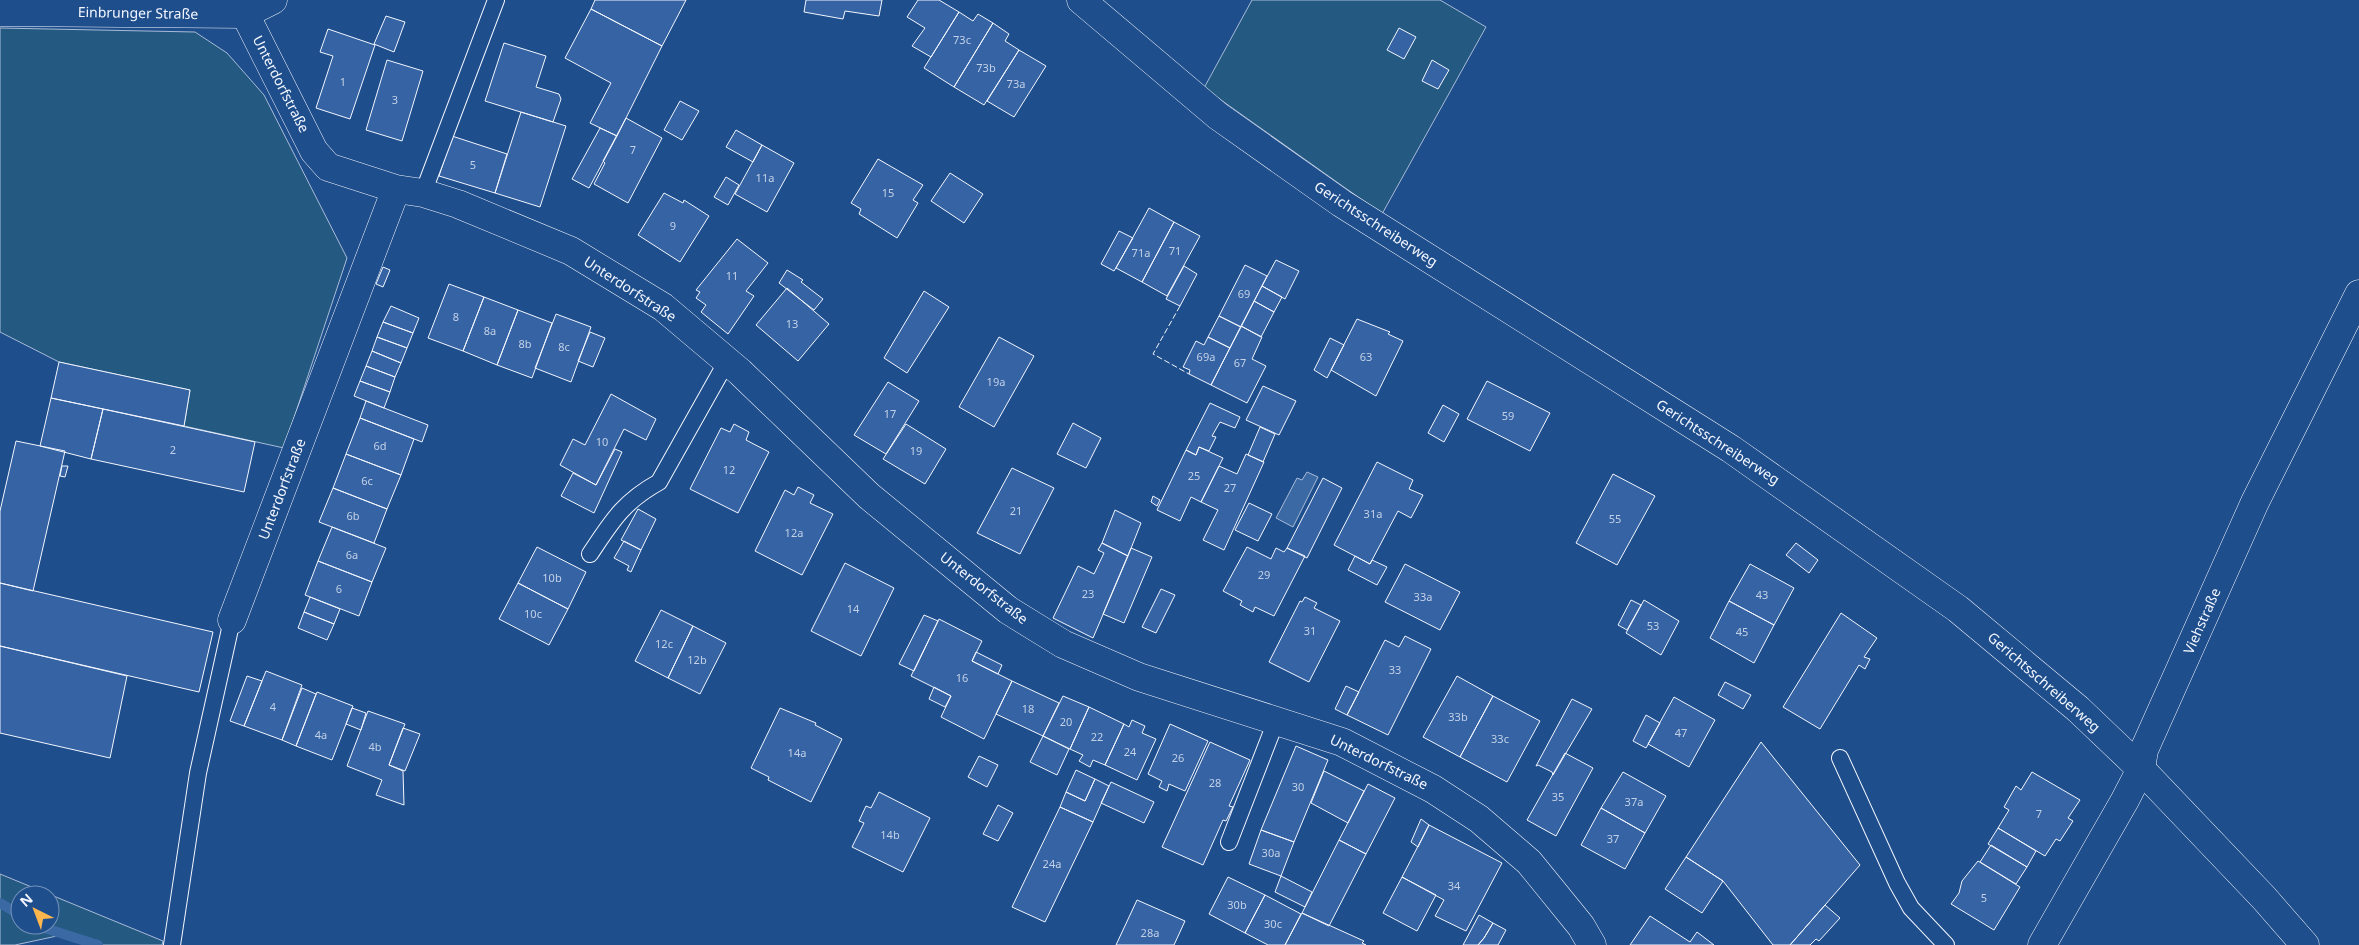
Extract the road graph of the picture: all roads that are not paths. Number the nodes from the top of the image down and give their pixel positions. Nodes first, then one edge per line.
1 (273, 0) edge
2 (496, 0) edge
3 (1080, 0) edge
4 (0, 12) edge
5 (245, 14) junction
6 (396, 189) junction
7 (423, 193) junction
8 (2359, 294) edge
9 (727, 361) junction
10 (590, 554) dead end
11 (232, 620) joint
12 (1276, 721) junction
13 (1840, 758) dead end
14 (2141, 769) junction
15 (1229, 842) dead end
16 (172, 945) edge
17 (1592, 945) edge
18 (1946, 945) edge
19 (2042, 945) edge
20 (2305, 945) edge

1 - 5 street, Einbrunger Straße
2 - 7 lane
3 - 14 street, Gerichtsschreiberweg
4 - 5 street, Einbrunger Straße
5 - 6 street, Unterdorfstraße
6 - 7 street, Unterdorfstraße
6 - 11 street, Unterdorfstraße
7 - 9 street, Unterdorfstraße
8 - 14 street, Viehstraße
9 - 10 lane
9 - 12 street, Unterdorfstraße
11 - 16 lane
12 - 15 lane
12 - 17 street, Unterdorfstraße
13 - 18 lane
14 - 19 street, Viehstraße
14 - 20 street, Gerichtsschreiberweg

